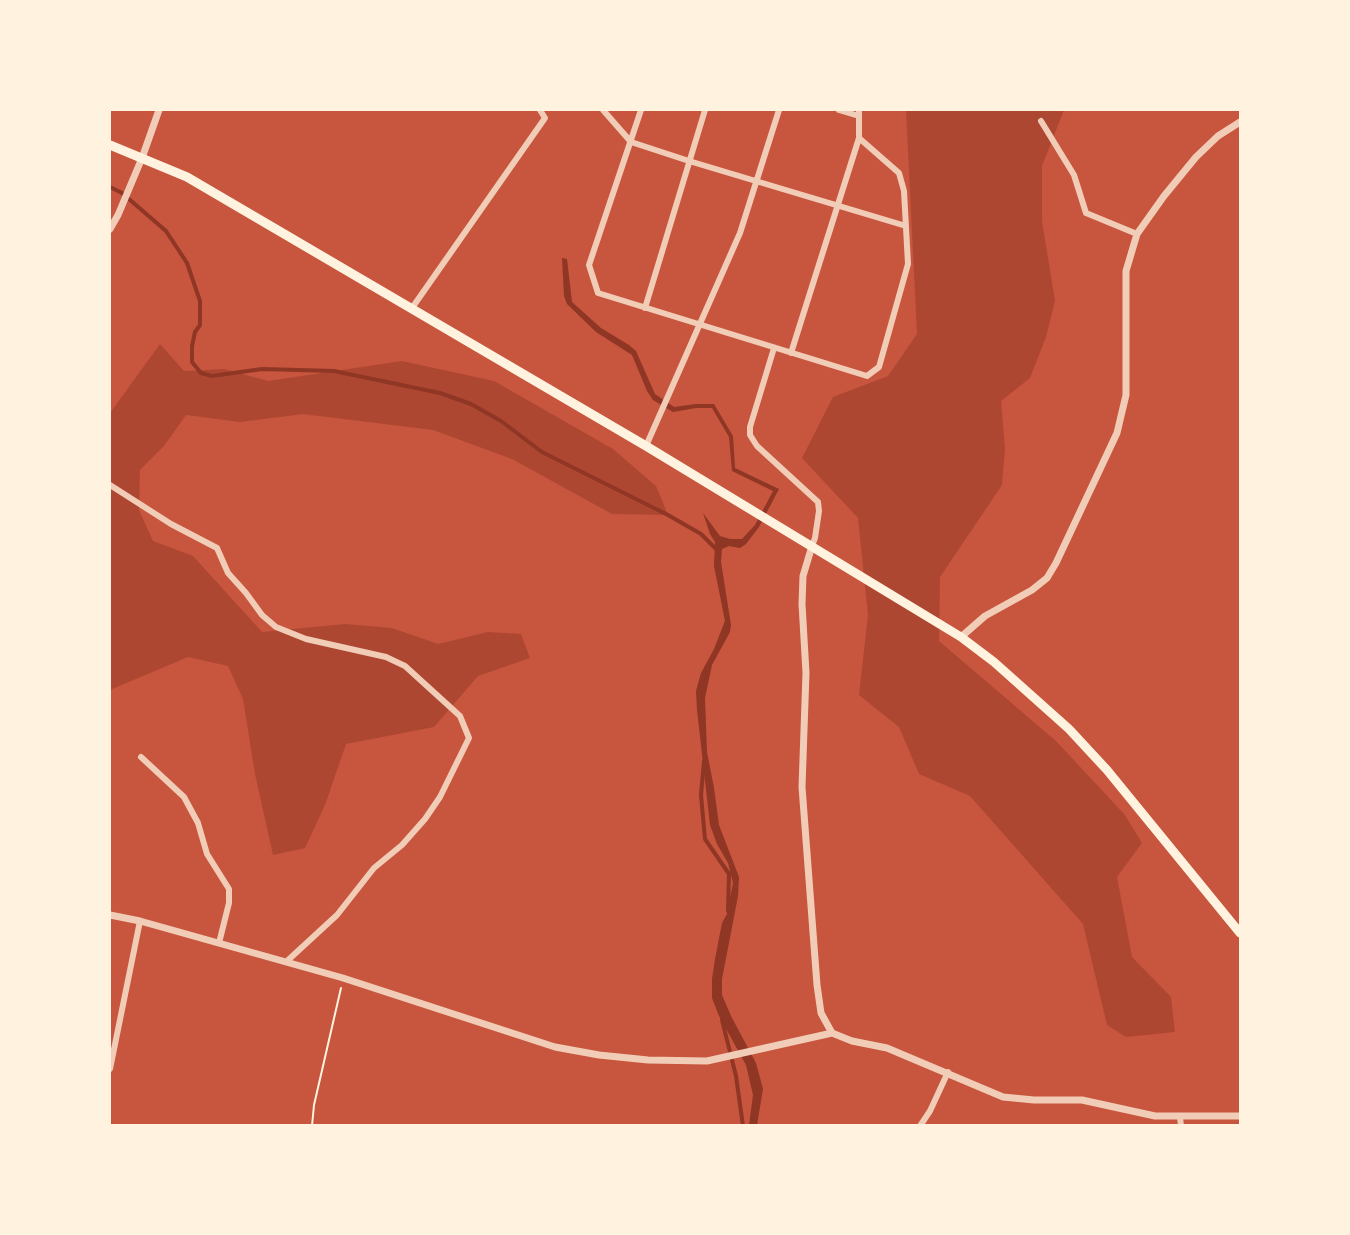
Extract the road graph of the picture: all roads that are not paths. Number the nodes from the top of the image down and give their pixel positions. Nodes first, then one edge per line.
1 (159, 110) edge
2 (540, 110) edge
3 (603, 110) edge
4 (641, 110) edge
5 (705, 110) edge
6 (779, 110) edge
7 (839, 110) edge
8 (859, 113) edge
9 (1041, 122) dead end
10 (1240, 122) edge
11 (859, 138) junction
12 (631, 142) junction
13 (110, 145) edge
14 (142, 158) junction
15 (689, 161) junction
16 (758, 181) junction
17 (836, 206) junction
18 (906, 226) junction
19 (110, 229) edge
20 (1137, 234) junction
21 (412, 308) junction
22 (645, 308) junction
23 (700, 325) junction
24 (774, 348) junction
25 (791, 353) junction
26 (646, 446) junction
27 (110, 485) edge
28 (812, 546) junction
29 (961, 637) junction
30 (141, 757) dead end
31 (110, 915) edge
32 (140, 921) junction
33 (1240, 933) edge
34 (219, 943) junction
35 (286, 962) junction
36 (832, 1033) junction
37 (110, 1069) edge
38 (948, 1072) junction
39 (1240, 1116) edge
40 (1180, 1117) junction
41 (920, 1125) edge
42 (1181, 1125) edge

1 - 14 street
2 - 21 street
3 - 12 street
4 - 12 street
5 - 15 street
6 - 16 street
7 - 8 street
8 - 11 street
9 - 20 street
10 - 20 street
11 - 17 street
11 - 18 street
12 - 15 street
12 - 22 street
13 - 14 main road
14 - 19 street
14 - 21 main road
15 - 16 street
15 - 22 street
16 - 17 street
16 - 23 street
17 - 18 street
17 - 25 street
18 - 25 street
20 - 29 street
21 - 26 main road
22 - 23 street
23 - 24 street
23 - 26 street
24 - 25 street
24 - 28 street
26 - 28 main road
27 - 35 street
28 - 29 main road
28 - 36 street
29 - 33 main road
30 - 34 street
31 - 32 street
32 - 34 street
32 - 37 street
34 - 35 street
35 - 36 street
36 - 38 street
38 - 40 street
38 - 41 street
39 - 40 street
40 - 42 street

